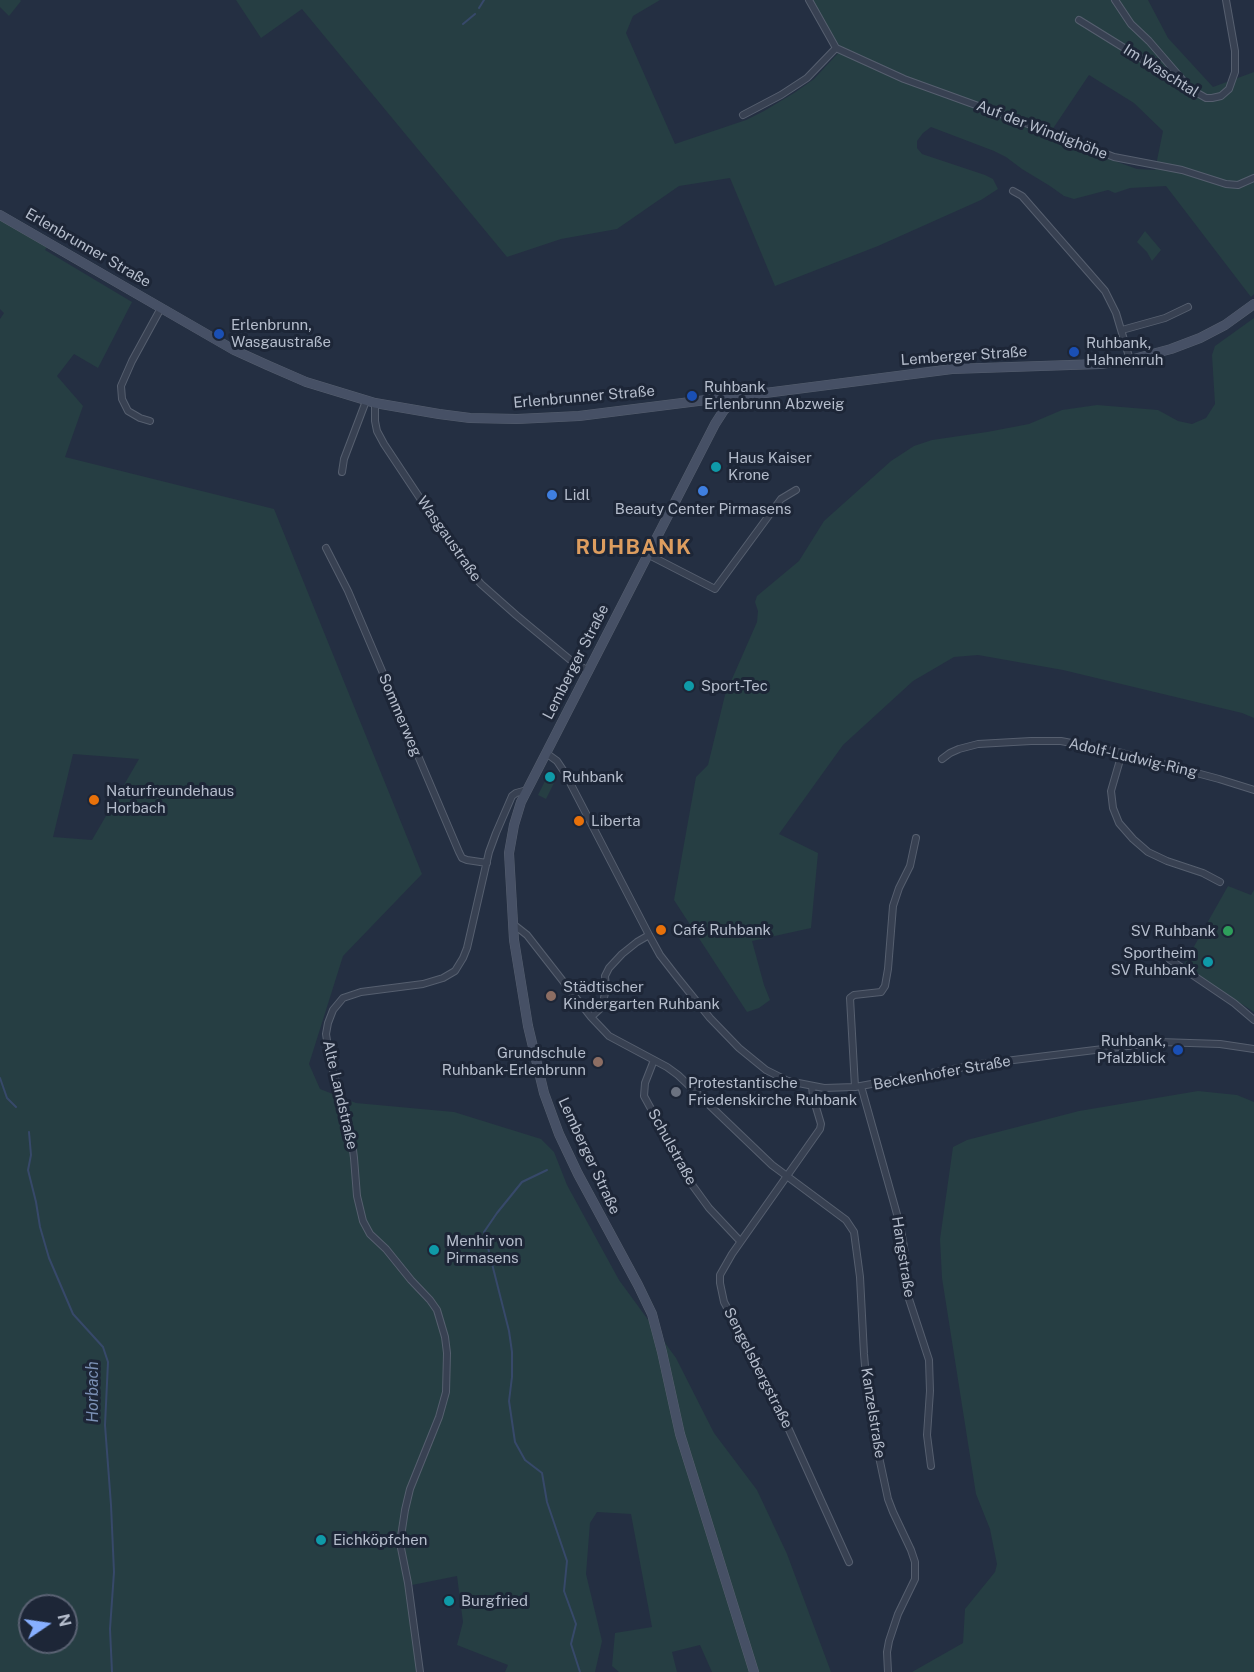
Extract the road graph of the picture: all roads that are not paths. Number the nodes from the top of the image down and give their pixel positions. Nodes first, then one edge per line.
1 (809, 0) edge
2 (1115, 0) edge
3 (1226, 0) edge
4 (1079, 20) dead end
5 (836, 48) junction
6 (1192, 90) junction
7 (743, 115) dead end
8 (1254, 178) edge
9 (1013, 191) dead end
10 (0, 215) edge
11 (1254, 304) edge
12 (1188, 307) dead end
13 (161, 308) junction
14 (1122, 330) junction
15 (1130, 360) junction
16 (742, 396) junction
17 (708, 400) junction
18 (370, 402) junction
19 (724, 410) junction
20 (150, 421) dead end
21 (342, 472) dead end
22 (796, 490) dead end
23 (326, 548) dead end
24 (649, 555) junction
25 (589, 671) junction
26 (546, 753) junction
27 (1122, 753) junction
28 (942, 759) dead end
29 (526, 790) junction
30 (1254, 790) edge
31 (916, 838) dead end
32 (487, 862) junction
33 (1220, 882) dead end
34 (512, 923) junction
35 (649, 935) junction
36 (1169, 959) dead end
37 (591, 1017) junction
38 (1254, 1020) edge
39 (1253, 1047) edge
40 (654, 1060) junction
41 (812, 1086) junction
42 (858, 1087) junction
43 (786, 1176) junction
44 (740, 1241) junction
45 (931, 1466) dead end
46 (849, 1562) dead end
47 (420, 1672) edge
48 (754, 1672) edge
49 (888, 1672) edge

1 - 5 street
2 - 6 street
3 - 6 street, Im Waschtal
4 - 6 street, Im Waschtal
5 - 7 street
5 - 8 street, Auf der Windighöhe
9 - 14 street
10 - 13 main road, Erlenbrunner Straße
11 - 15 main road, Lemberger Straße
12 - 14 street
13 - 18 main road, Erlenbrunner Straße
13 - 20 street
14 - 15 street
15 - 16 main road, Lemberger Straße
16 - 17 main road, Erlenbrunner Straße
16 - 19 main road, Lemberger Straße
17 - 18 main road, Erlenbrunner Straße
17 - 19 main road
18 - 21 street
18 - 25 street, Wasgaustraße
19 - 24 main road, Lemberger Straße
22 - 24 street
23 - 32 street, Sommerweg
24 - 25 main road, Lemberger Straße
25 - 26 main road, Lemberger Straße
26 - 29 main road, Lemberger Straße
26 - 35 street, Beckenhofer Straße
27 - 28 street, Adolf-Ludwig-Ring
27 - 30 street, Adolf-Ludwig-Ring
27 - 33 street
29 - 32 street, Alte Landstraße
29 - 34 main road, Lemberger Straße
31 - 42 street, Hangstraße
32 - 47 street, Alte Landstraße
34 - 37 street
34 - 48 main road, Lemberger Straße
35 - 37 street
35 - 41 street, Beckenhofer Straße
36 - 38 street
37 - 40 street
39 - 42 street, Beckenhofer Straße
40 - 43 street, Kanzelstraße
40 - 44 street, Schulstraße
41 - 42 street, Beckenhofer Straße
41 - 43 street, Sengelsbergstraße
42 - 45 street, Hangstraße
43 - 44 street, Sengelsbergstraße
43 - 49 street, Kanzelstraße
44 - 46 street, Sengelsbergstraße

